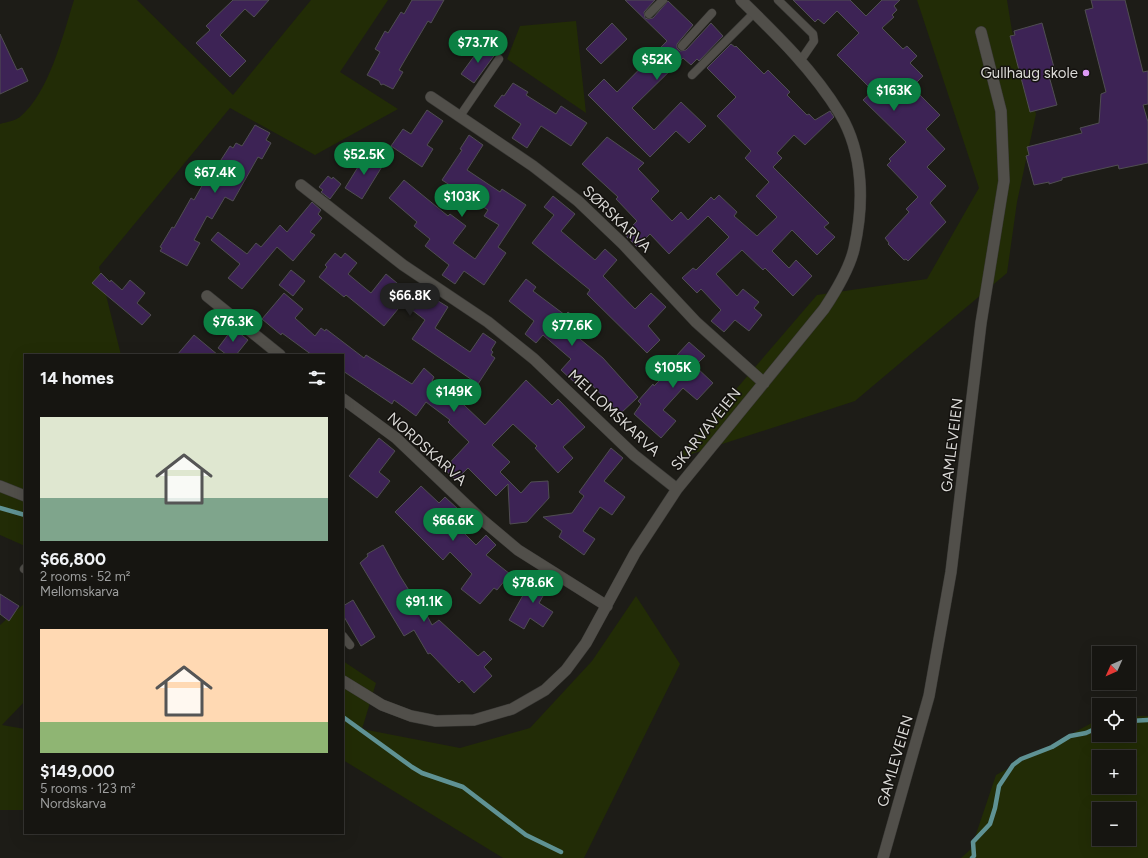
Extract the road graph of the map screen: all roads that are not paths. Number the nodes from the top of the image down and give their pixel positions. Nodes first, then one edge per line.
1 (663, 0) edge
2 (741, 0) edge
3 (778, 0) edge
4 (712, 13) dead end
5 (754, 13) junction
6 (649, 14) dead end
7 (981, 32) dead end
8 (682, 46) dead end
9 (499, 59) dead end
10 (800, 60) junction
11 (692, 75) dead end
12 (431, 97) dead end
13 (460, 116) junction
14 (301, 185) dead end
15 (207, 296) dead end
16 (279, 354) edge
17 (764, 383) junction
18 (344, 400) edge
19 (0, 486) edge
20 (677, 489) junction
21 (24, 496) edge
22 (607, 606) junction
23 (344, 637) edge
24 (350, 645) dead end
25 (344, 682) edge
26 (883, 858) edge

1 - 6 lane
2 - 5 street, SKARVAVEIEN
3 - 10 lane
4 - 8 lane
5 - 10 street, SKARVAVEIEN
5 - 11 lane
7 - 26 street, GAMLEVEIEN
9 - 13 lane
10 - 17 street, SKARVAVEIEN
12 - 13 street, SØRSKARVA
13 - 17 street, SØRSKARVA
14 - 20 street, MELLOMSKARVA
15 - 16 street
17 - 20 street, SKARVAVEIEN
18 - 22 street, NORDSKARVA
19 - 21 street
20 - 22 street, SKARVAVEIEN
22 - 25 street, SKARVAVEIEN
23 - 24 lane

